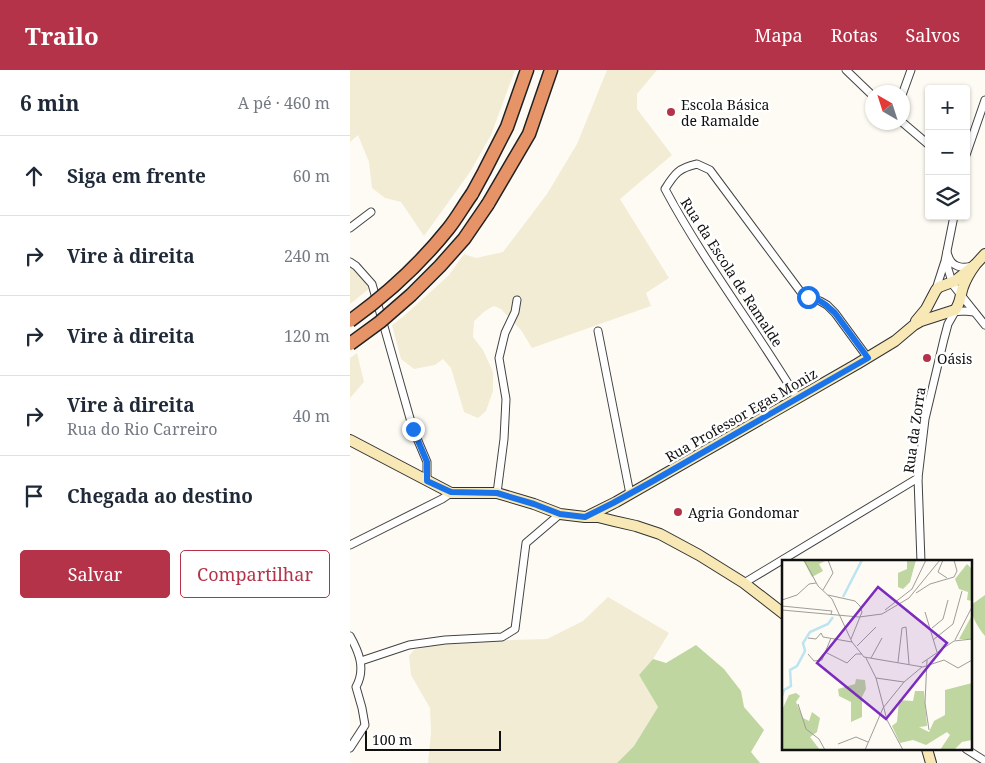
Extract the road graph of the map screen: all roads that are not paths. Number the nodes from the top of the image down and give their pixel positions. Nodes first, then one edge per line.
1 (527, 70) edge
2 (551, 70) edge
3 (846, 70) edge
4 (911, 70) edge
5 (906, 85) edge
6 (865, 88) edge
7 (985, 100) edge
8 (910, 129) edge
9 (925, 142) edge
10 (970, 143) edge
11 (371, 212) dead end
12 (953, 220) edge
13 (350, 228) edge
14 (947, 252) junction
15 (985, 254) edge
16 (350, 262) edge
17 (975, 265) junction
18 (934, 294) junction
19 (517, 300) dead end
20 (957, 303) junction
21 (350, 321) edge
22 (985, 325) edge
23 (906, 331) junction
24 (598, 332) dead end
25 (350, 344) edge
26 (868, 358) junction
27 (797, 398) junction
28 (350, 440) edge
29 (918, 478) junction
30 (427, 481) junction
31 (451, 492) junction
32 (497, 493) junction
33 (630, 494) junction
34 (560, 514) junction
35 (585, 517) junction
36 (350, 545) edge
37 (782, 560) edge
38 (782, 560) edge
39 (921, 560) edge
40 (744, 583) junction
41 (782, 612) edge
42 (350, 636) edge
43 (361, 661) junction
44 (350, 748) edge
45 (927, 750) edge
46 (968, 750) edge
47 (985, 761) edge
48 (931, 763) edge

1 - 21 highway, bridge
2 - 25 highway, bridge
3 - 6 street
4 - 5 street
7 - 10 street
8 - 9 street
11 - 13 street
12 - 14 street
14 - 17 street
14 - 18 street
14 - 20 street
15 - 17 main road, Rua Professor Egas Moniz
16 - 30 street
17 - 20 main road, Rua Professor Egas Moniz
17 - 20 main road, Rua Professor Egas Moniz
18 - 20 main road, Rua Professor Egas Moniz
18 - 20 main road
18 - 23 main road, Rua Professor Egas Moniz
19 - 32 street
20 - 22 street
20 - 23 main road, Rua Professor Egas Moniz
20 - 29 street, Rua da Zorra
23 - 26 main road, Rua Professor Egas Moniz
24 - 33 street
26 - 27 main road, Rua Professor Egas Moniz
26 - 27 street, Rua da Escola de Ramalde
27 - 33 main road, Rua Professor Egas Moniz
28 - 30 main road
29 - 38 street
29 - 39 street, Rua da Zorra
30 - 31 main road
31 - 32 main road
31 - 36 street
32 - 34 main road
33 - 35 main road, Rua Professor Egas Moniz
34 - 35 main road
34 - 43 street
35 - 40 main road
37 - 40 street
40 - 41 main road
42 - 43 street
43 - 44 street
45 - 48 main road
46 - 47 street

